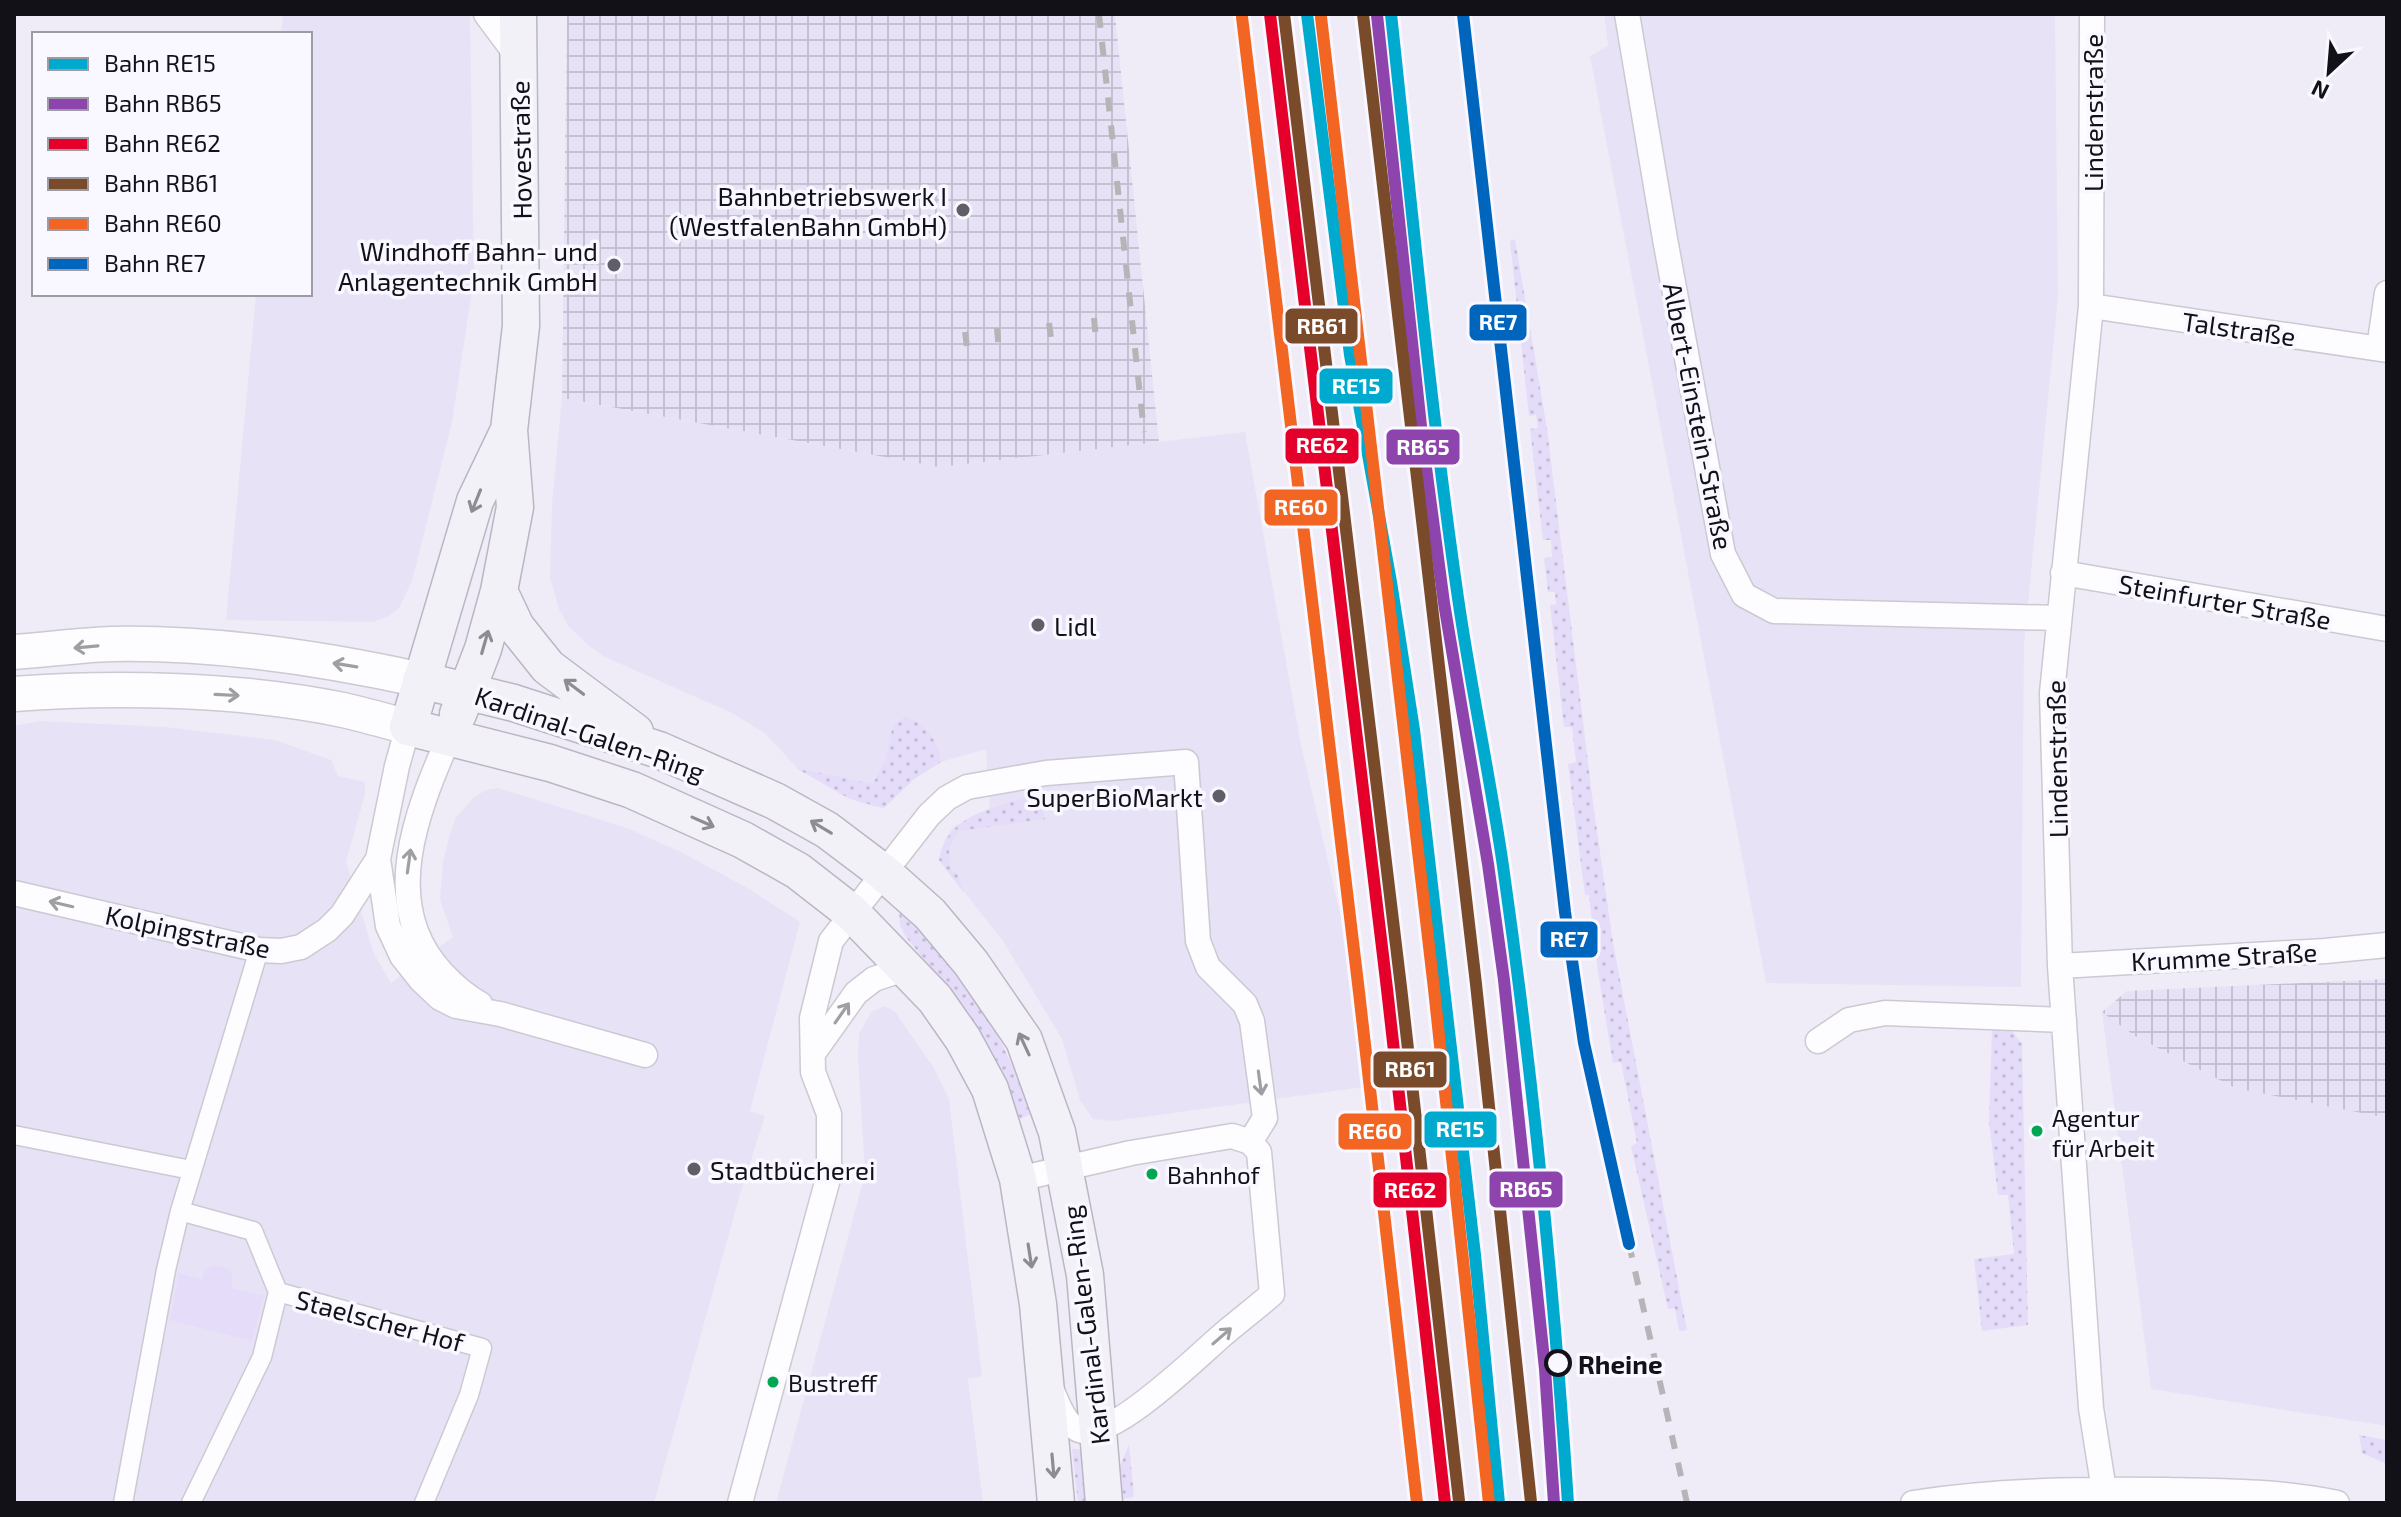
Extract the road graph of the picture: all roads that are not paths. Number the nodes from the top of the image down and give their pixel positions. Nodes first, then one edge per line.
1 (486, 14) edge
2 (518, 14) edge
3 (1627, 14) edge
4 (2092, 14) edge
5 (518, 58) junction
6 (2387, 293) edge
7 (2091, 306) junction
8 (2383, 349) edge
9 (509, 430) junction
10 (2063, 573) junction
11 (499, 591) junction
12 (2059, 618) junction
13 (2387, 629) edge
14 (14, 652) edge
15 (421, 680) junction
16 (467, 691) junction
17 (14, 694) edge
18 (408, 727) junction
19 (449, 737) junction
20 (659, 750) junction
21 (378, 859) junction
22 (884, 873) junction
23 (14, 893) edge
24 (852, 913) junction
25 (2387, 945) edge
26 (259, 950) junction
27 (2060, 966) junction
28 (907, 968) junction
29 (500, 1014) junction
30 (2064, 1020) junction
31 (1818, 1041) dead end
32 (814, 1052) junction
33 (645, 1055) dead end
34 (14, 1135) edge
35 (1250, 1142) junction
36 (1065, 1167) junction
37 (191, 1170) junction
38 (1018, 1179) junction
39 (180, 1211) junction
40 (278, 1292) junction
41 (1044, 1373) junction
42 (1099, 1430) junction
43 (2105, 1496) edge
44 (123, 1503) edge
45 (191, 1503) edge
46 (424, 1503) edge
47 (740, 1503) edge
48 (1056, 1503) edge
49 (1104, 1503) edge
50 (1913, 1503) edge
51 (2337, 1503) edge

1 - 5 street
2 - 5 main road, Hovestraße
3 - 12 street, Albert-Einstein-Straße
4 - 7 street, Lindenstraße
5 - 9 main road, Hovestraße
6 - 8 street
7 - 8 street, Talstraße
7 - 10 street, Lindenstraße
9 - 11 main road, Hovestraße
9 -> 15 main road, Hovestraße
10 - 12 street, Lindenstraße
10 - 13 street, Steinfurter Straße
16 -> 11 main road, Hovestraße
20 -> 11 main road
12 - 27 street, Lindenstraße
15 -> 14 main road, Kardinal-Galen-Ring
15 - 16 main road, Kardinal-Galen-Ring
15 - 18 main road, Hovestraße
16 - 19 main road, Hovestraße
16 - 20 main road, Kardinal-Galen-Ring
17 -> 18 main road, Kardinal-Galen-Ring
18 - 19 main road, Kardinal-Galen-Ring
18 - 21 street, Kolpingstraße
19 -> 24 main road, Kardinal-Galen-Ring
29 -> 19 street
22 -> 20 main road, Kardinal-Galen-Ring
21 - 26 street, Kolpingstraße
21 - 29 street
22 - 24 street
22 -> 35 street
36 -> 22 main road, Kardinal-Galen-Ring
26 -> 23 street, Kolpingstraße
24 - 28 main road, Kardinal-Galen-Ring
24 - 32 street
25 - 27 street, Krumme Straße
26 - 37 street
27 - 30 street, Lindenstraße
32 -> 28 street
28 - 38 main road, Kardinal-Galen-Ring
29 - 33 street
30 - 31 street
30 - 43 street, Lindenstraße
32 - 47 street
34 - 37 street
35 - 36 street
42 -> 35 street
36 - 38 street
36 - 42 main road, Kardinal-Galen-Ring
37 - 39 street
38 -> 41 main road, Kardinal-Galen-Ring
39 - 40 street
39 - 44 street
40 - 45 street
40 - 46 street, Staelscher Hof
41 - 42 street
41 -> 48 main road, Kardinal-Galen-Ring
42 - 49 main road, Kardinal-Galen-Ring
43 - 50 street
43 - 51 street

